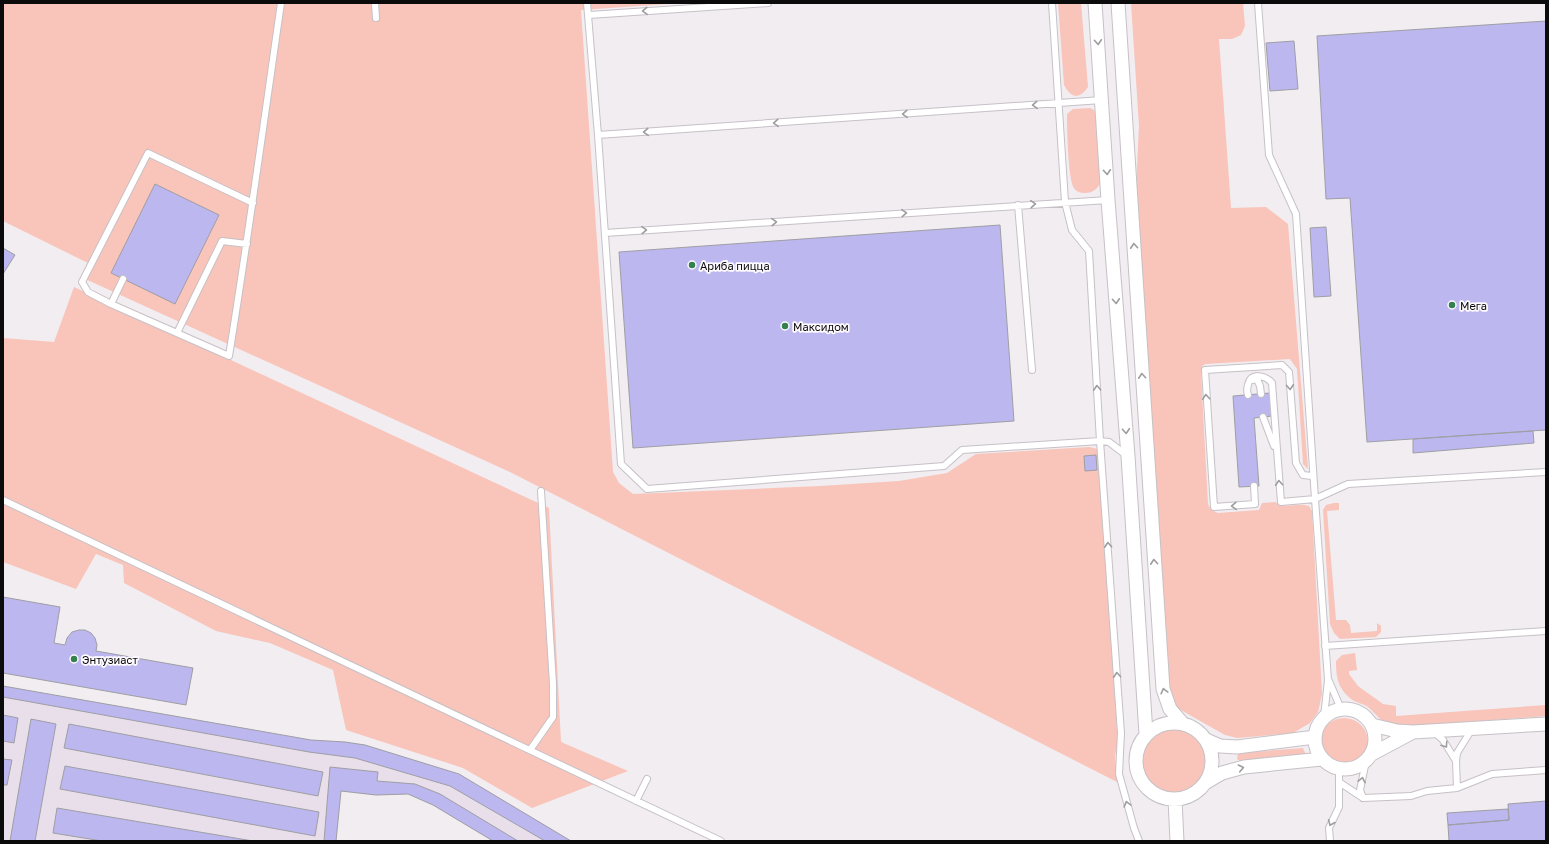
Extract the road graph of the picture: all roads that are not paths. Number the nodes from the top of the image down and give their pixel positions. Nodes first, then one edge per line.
1 (281, 3) edge
2 (375, 3) edge
3 (587, 3) edge
4 (768, 3) edge
5 (1052, 3) edge
6 (1095, 3) edge
7 (1118, 3) edge
8 (1258, 3) edge
9 (589, 15) junction
10 (376, 18) dead end
11 (1102, 100) junction
12 (1059, 103) junction
13 (598, 135) junction
14 (1108, 200) junction
15 (1065, 202) junction
16 (253, 203) junction
17 (1018, 205) junction
18 (605, 233) junction
19 (248, 244) junction
20 (123, 279) dead end
21 (111, 304) junction
22 (177, 333) junction
23 (1032, 370) dead end
24 (1250, 380) junction
25 (1261, 394) dead end
26 (1248, 395) dead end
27 (1263, 417) dead end
28 (1100, 441) junction
29 (1277, 453) junction
30 (1128, 456) junction
31 (1546, 472) edge
32 (1312, 476) junction
33 (1254, 486) dead end
34 (541, 490) dead end
35 (1315, 499) junction
36 (3, 500) edge
37 (1546, 631) edge
38 (1325, 646) junction
39 (1328, 680) junction
40 (1341, 709) junction
41 (1324, 717) junction
42 (1183, 724) junction
43 (1546, 724) edge
44 (1372, 725) junction
45 (1472, 729) junction
46 (1432, 731) junction
47 (1412, 732) junction
48 (1146, 734) junction
49 (1315, 737) junction
50 (1206, 740) junction
51 (530, 750) junction
52 (1369, 758) junction
53 (1322, 759) junction
54 (1456, 761) junction
55 (1546, 770) edge
56 (1339, 775) junction
57 (647, 779) dead end
58 (1205, 784) junction
59 (1457, 788) junction
60 (1364, 798) junction
61 (1175, 800) junction
62 (636, 801) junction
63 (1176, 840) edge
64 (721, 841) edge
65 (1139, 841) edge
66 (1330, 841) edge

1 - 16 lane
2 - 10 lane
3 - 9 lane
4 -> 9 lane
5 - 12 lane
6 -> 11 street
42 -> 7 street
8 - 32 lane
9 - 13 lane
11 - 12 lane
11 -> 14 street
12 -> 13 lane
12 - 15 lane
13 - 18 lane
14 - 15 lane
14 -> 30 street
17 -> 15 lane
28 -> 15 lane
16 - 19 lane
16 - 21 lane
18 -> 17 lane
17 - 23 lane
18 - 28 lane
19 - 22 lane
19 - 22 lane
20 - 21 lane
21 - 22 lane
24 - 25 lane
24 - 26 lane
24 - 29 lane
27 - 29 lane
28 - 30 lane
65 -> 28 lane
35 -> 29 lane
30 - 48 street
31 - 35 lane
33 -> 32 lane
32 - 35 lane
34 - 51 lane
35 - 38 lane
36 - 51 lane
37 - 38 lane
38 - 39 lane
39 - 40 lane
39 - 41 lane
40 - 41 street
40 - 44 street
41 - 49 street
42 - 48 street
42 - 50 street
43 - 45 street
44 - 47 street
44 - 52 street
45 - 46 street
45 - 54 lane
46 - 47 street
46 -> 54 lane
47 - 52 street
48 - 61 street
49 - 50 street
49 - 53 street
50 - 58 street
51 - 62 lane
52 - 56 street
60 -> 52 lane
53 - 56 street
58 -> 53 street
54 - 59 lane
55 - 59 lane
56 - 60 lane
56 -> 66 lane
57 - 62 lane
58 - 61 street
59 - 60 lane
61 - 63 street
62 - 64 lane

